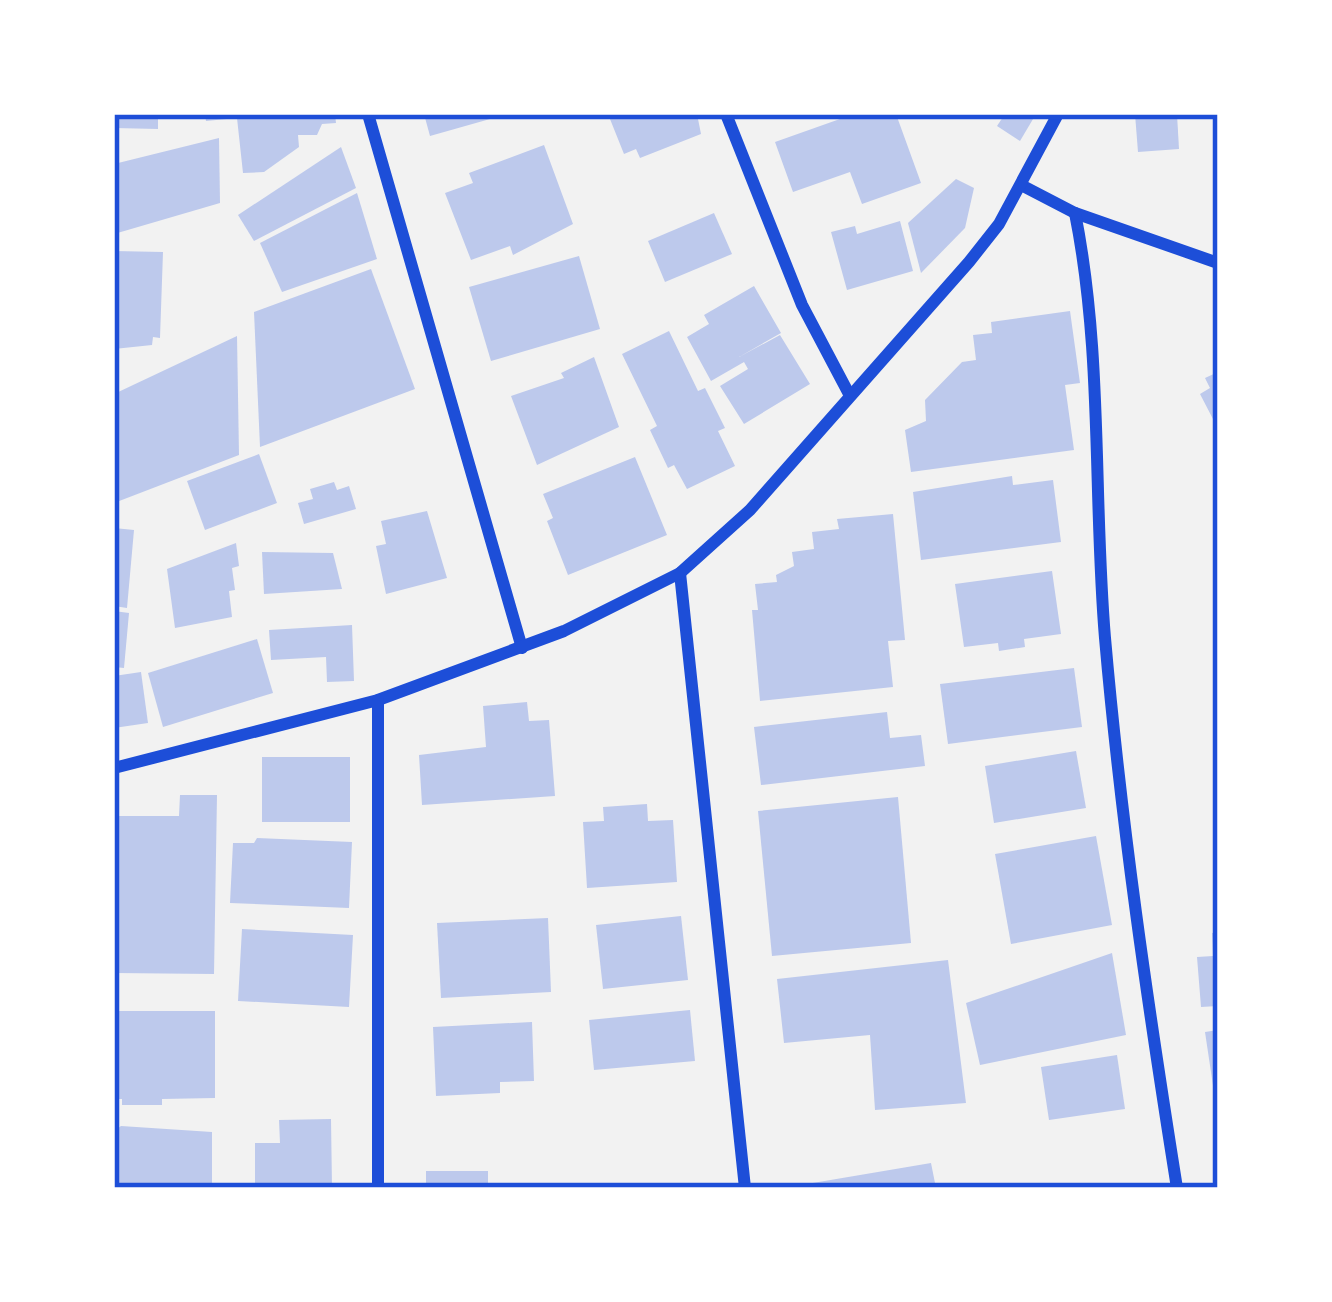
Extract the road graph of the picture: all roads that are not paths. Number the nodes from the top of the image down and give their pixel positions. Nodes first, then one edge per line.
1 (368, 114) edge
2 (726, 114) edge
3 (1058, 114) edge
4 (1023, 186) junction
5 (1075, 213) junction
6 (1218, 263) edge
7 (849, 394) junction
8 (680, 573) junction
9 (522, 648) junction
10 (379, 700) junction
11 (114, 768) edge
12 (378, 1188) edge
13 (745, 1188) edge
14 (1177, 1188) edge

1 - 9 street
2 - 7 street
3 - 4 street
4 - 5 street
4 - 7 street
5 - 6 street
5 - 14 street
7 - 8 street
8 - 9 street
8 - 13 street
9 - 10 street
10 - 11 street
10 - 12 street

